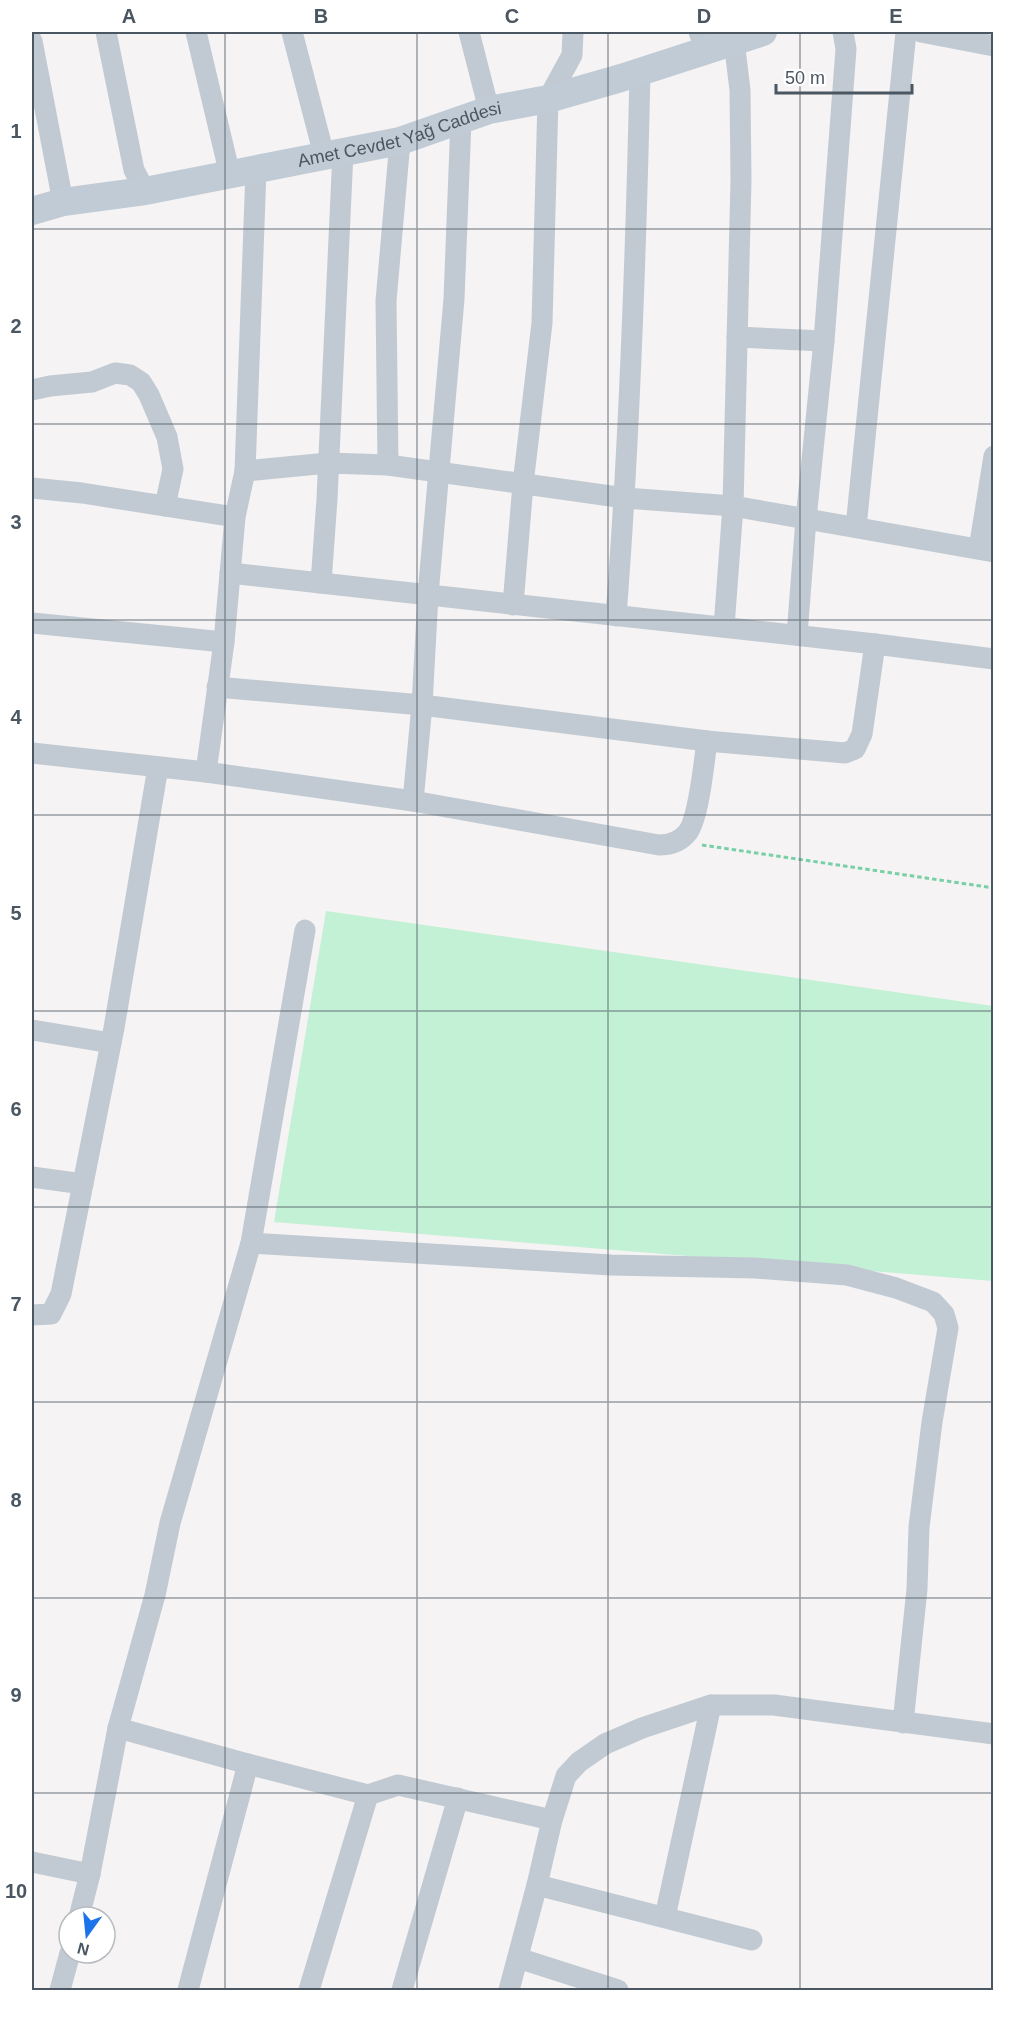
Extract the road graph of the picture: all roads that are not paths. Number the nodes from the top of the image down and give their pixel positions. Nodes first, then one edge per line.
1 (106, 32) edge
2 (196, 32) edge
3 (292, 32) edge
4 (469, 32) edge
5 (573, 32) edge
6 (762, 32) edge
7 (843, 32) edge
8 (906, 32) edge
9 (921, 32) edge
10 (32, 41) edge
11 (703, 41) edge
12 (734, 41) junction
13 (993, 46) edge
14 (640, 72) junction
15 (548, 99) junction
16 (489, 110) junction
17 (461, 120) junction
18 (400, 141) junction
19 (334, 153) junction
20 (243, 172) junction
21 (145, 191) junction
22 (63, 202) junction
23 (32, 210) edge
24 (737, 337) junction
25 (824, 341) junction
26 (32, 390) edge
27 (993, 456) edge
28 (328, 463) junction
29 (388, 465) junction
30 (245, 471) junction
31 (438, 473) junction
32 (524, 484) junction
33 (32, 488) edge
34 (625, 498) junction
35 (165, 506) junction
36 (733, 506) junction
37 (235, 517) junction
38 (806, 519) junction
39 (856, 526) junction
40 (986, 551) edge
41 (230, 573) junction
42 (321, 583) junction
43 (428, 595) junction
44 (513, 605) junction
45 (616, 616) junction
46 (32, 623) edge
47 (724, 627) junction
48 (797, 635) junction
49 (224, 642) junction
50 (875, 644) junction
51 (993, 659) edge
52 (218, 687) junction
53 (422, 705) junction
54 (707, 741) junction
55 (32, 753) edge
56 (158, 767) junction
57 (206, 772) junction
58 (413, 801) junction
59 (304, 930) dead end
60 (32, 1030) edge
61 (111, 1043) junction
62 (32, 1177) edge
63 (83, 1184) junction
64 (251, 1243) junction
65 (32, 1315) edge
66 (711, 1704) junction
67 (903, 1723) junction
68 (118, 1728) junction
69 (993, 1734) edge
70 (248, 1764) junction
71 (368, 1795) junction
72 (458, 1798) junction
73 (552, 1820) junction
74 (32, 1862) edge
75 (90, 1874) junction
76 (537, 1885) junction
77 (82, 1905) edge
78 (665, 1917) junction
79 (752, 1940) dead end
80 (518, 1958) junction
81 (67, 1965) edge
82 (60, 1990) edge
83 (188, 1990) edge
84 (309, 1990) edge
85 (402, 1990) edge
86 (509, 1990) edge
87 (618, 1990) edge

1 - 21 street
2 - 20 street
3 - 19 street
4 - 16 street
5 - 15 street
6 - 12 street, Amet Cevdet Yağ Caddesi
7 - 25 street
8 - 39 street
9 - 13 street
10 - 22 street
11 - 12 street, Amet Cevdet Yağ Caddesi
11 - 14 street, Amet Cevdet Yağ Caddesi
12 - 24 street
14 - 15 street, Amet Cevdet Yağ Caddesi
14 - 34 street
15 - 16 street, Amet Cevdet Yağ Caddesi
15 - 32 street
16 - 17 street, Amet Cevdet Yağ Caddesi
17 - 18 street, Amet Cevdet Yağ Caddesi
17 - 31 street
18 - 19 street, Amet Cevdet Yağ Caddesi
18 - 29 street
19 - 20 street, Amet Cevdet Yağ Caddesi
19 - 28 street
20 - 21 street, Amet Cevdet Yağ Caddesi
20 - 30 street
21 - 22 street, Amet Cevdet Yağ Caddesi
22 - 23 street, Amet Cevdet Yağ Caddesi
24 - 25 street
24 - 36 street
25 - 38 street
26 - 35 street
27 - 40 street
28 - 29 street
28 - 30 street
28 - 42 street
29 - 31 street
30 - 37 street
31 - 32 street
31 - 43 street
32 - 34 street
32 - 44 street
33 - 35 street
34 - 36 street
34 - 45 street
35 - 37 street
36 - 38 street
36 - 47 street
37 - 41 street
38 - 39 street
38 - 48 street
39 - 40 street
41 - 42 street
41 - 49 street
42 - 43 street
43 - 44 street
43 - 53 street
44 - 45 street
45 - 47 street
46 - 49 street
47 - 48 street
48 - 50 street
49 - 52 street
50 - 51 street
50 - 54 street
52 - 53 street
52 - 57 street
53 - 54 street
53 - 58 street
54 - 58 street
55 - 56 street
56 - 57 street
56 - 61 street
57 - 58 street
59 - 64 street
60 - 61 street
61 - 63 street
62 - 63 street
63 - 65 street
64 - 67 street
64 - 68 street
66 - 67 street
66 - 73 street
66 - 78 street
67 - 69 street
68 - 70 street
68 - 75 street
70 - 71 street
70 - 83 street
71 - 72 street
71 - 84 street
72 - 73 street
72 - 85 street
73 - 76 street
74 - 75 street
75 - 77 street
76 - 78 street
76 - 80 street
78 - 79 street
80 - 86 street
80 - 87 street
81 - 82 street

